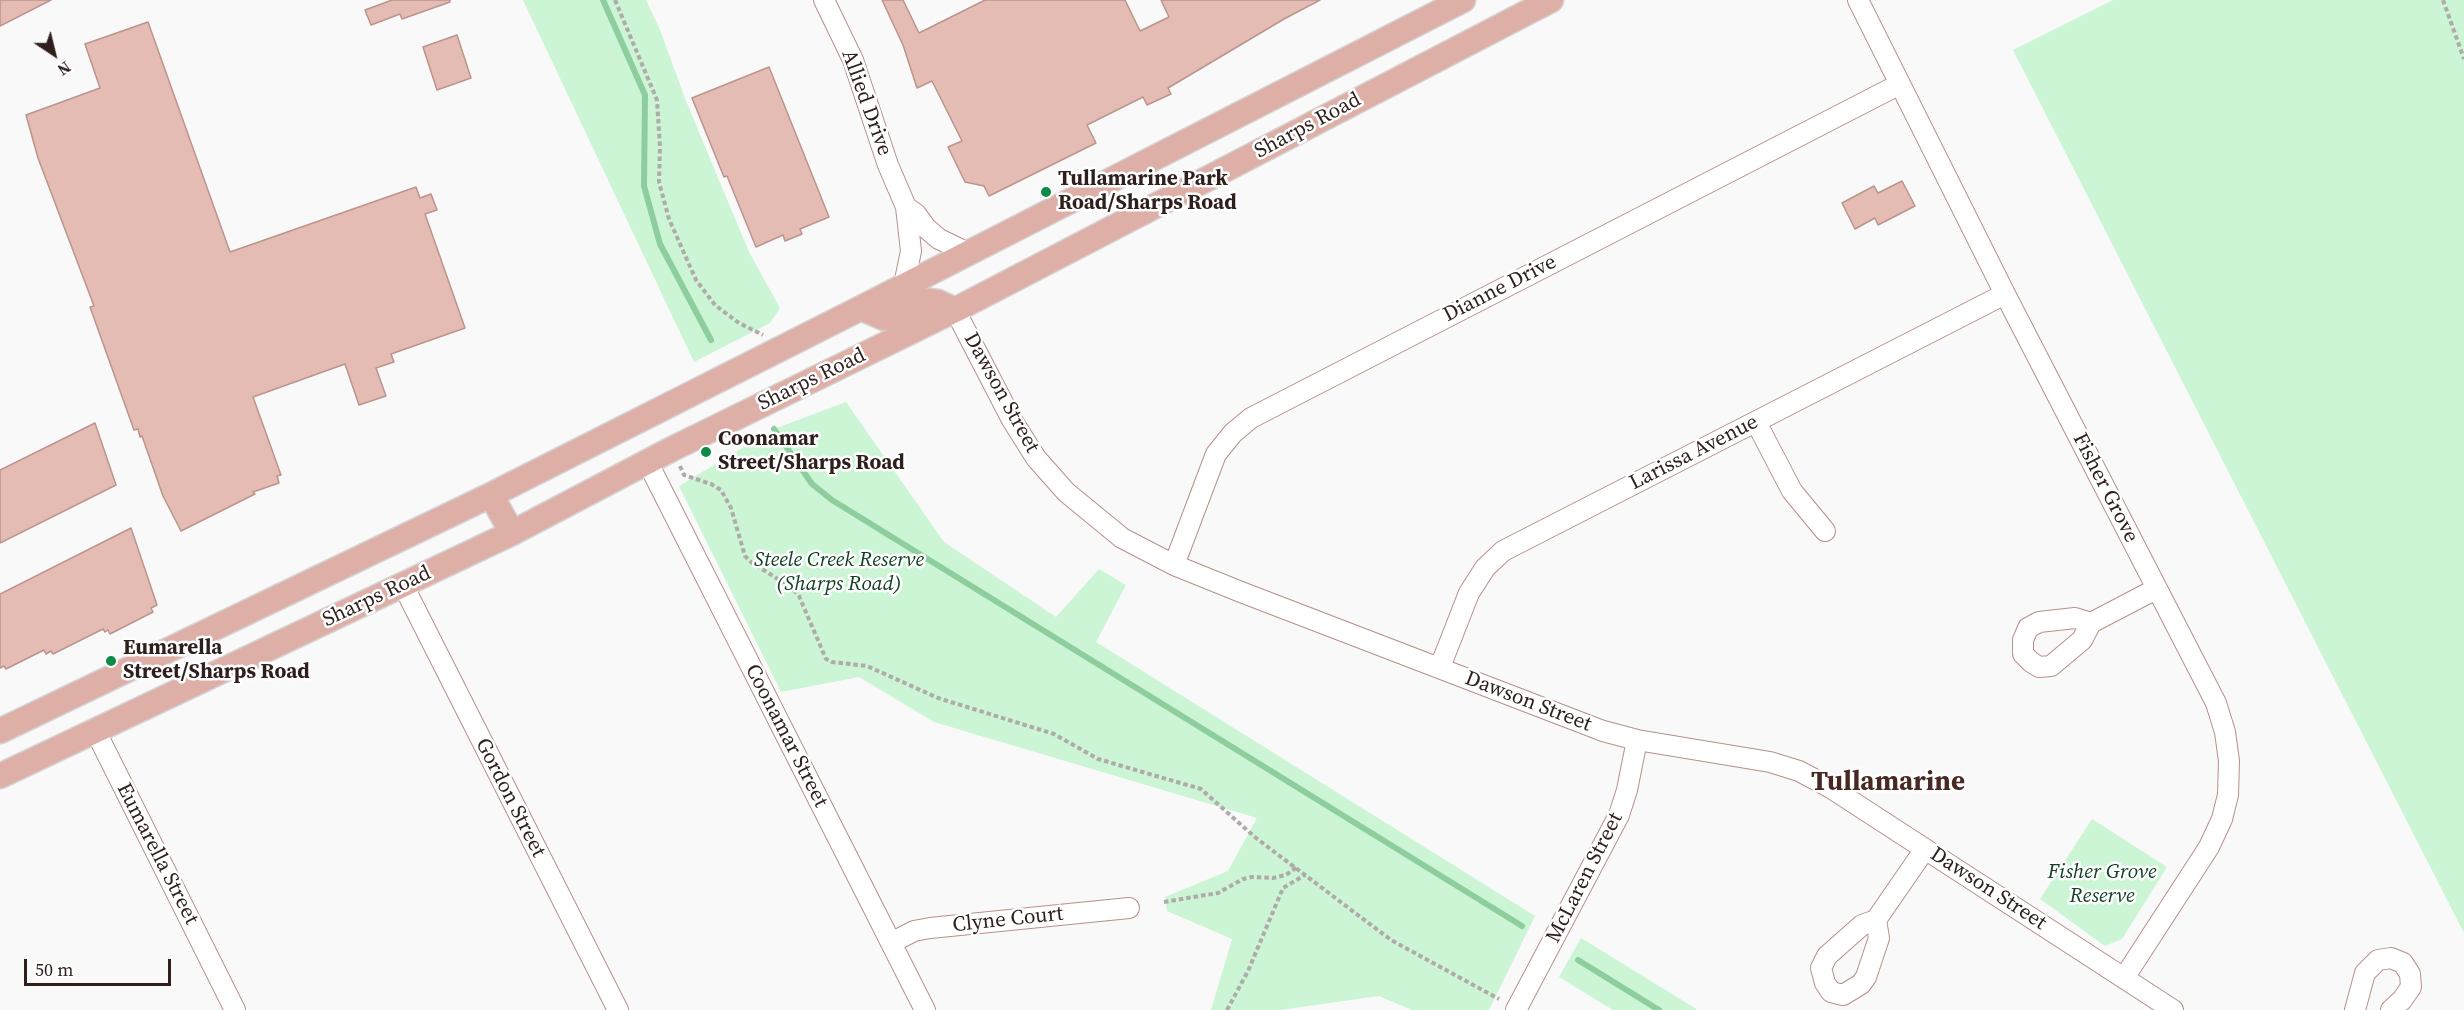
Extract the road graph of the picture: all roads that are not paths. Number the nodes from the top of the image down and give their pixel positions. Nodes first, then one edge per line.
1 (824, 0) edge
2 (1463, 0) edge
3 (1551, 0) edge
4 (1858, 0) edge
5 (1439, 8) edge
6 (1900, 84) junction
7 (906, 207) junction
8 (968, 253) junction
9 (904, 285) junction
10 (2005, 294) junction
11 (861, 308) junction
12 (955, 310) junction
13 (1756, 422) junction
14 (647, 462) junction
15 (491, 495) junction
16 (1825, 531) dead end
17 (512, 532) junction
18 (1174, 565) junction
19 (403, 585) junction
20 (2156, 589) junction
21 (2091, 623) dead end
22 (1440, 667) junction
23 (0, 710) edge
24 (35, 714) junction
25 (94, 730) junction
26 (0, 731) edge
27 (1637, 740) junction
28 (0, 776) edge
29 (1925, 849) junction
30 (1129, 908) dead end
31 (1876, 920) dead end
32 (891, 943) junction
33 (2124, 978) junction
34 (2169, 1009) edge
35 (235, 1010) edge
36 (618, 1010) edge
37 (924, 1010) edge
38 (1516, 1010) edge
39 (2355, 1010) edge
40 (2391, 1010) edge

1 - 7 street, Allied Drive
2 - 5 main road, Sharps Road
3 - 12 main road, Sharps Road
4 - 6 street, Fisher Grove
5 - 8 main road, Sharps Road
6 - 10 street, Fisher Grove
6 - 18 street, Dianne Drive
7 - 8 street, Allied Drive
7 - 9 street, Allied Drive
8 - 9 main road, Sharps Road
9 - 11 main road, Sharps Road
10 - 13 street, Larissa Avenue
10 - 20 street, Fisher Grove
11 - 12 main road
11 - 15 main road, Sharps Road
12 - 14 main road, Sharps Road
12 - 18 street, Dawson Street
13 - 16 street
13 - 22 street, Larissa Avenue
14 - 17 main road, Sharps Road
14 - 32 street, Coonamar Street
15 - 17 main road
15 - 24 main road, Sharps Road
17 - 19 main road, Sharps Road
18 - 22 street, Dawson Street
19 - 25 main road, Sharps Road
19 - 36 street, Gordon Street
20 - 21 street
20 - 33 street, Fisher Grove
22 - 27 street, Dawson Street
23 - 24 main road
24 - 26 main road, Sharps Road
25 - 28 main road, Sharps Road
25 - 35 street, Eumarella Street
27 - 29 street, Dawson Street
27 - 38 street, McLaren Street
29 - 31 street
29 - 33 street, Dawson Street
30 - 32 street, Clyne Court
32 - 37 street, Coonamar Street
33 - 34 street, Dawson Street
39 - 40 street

